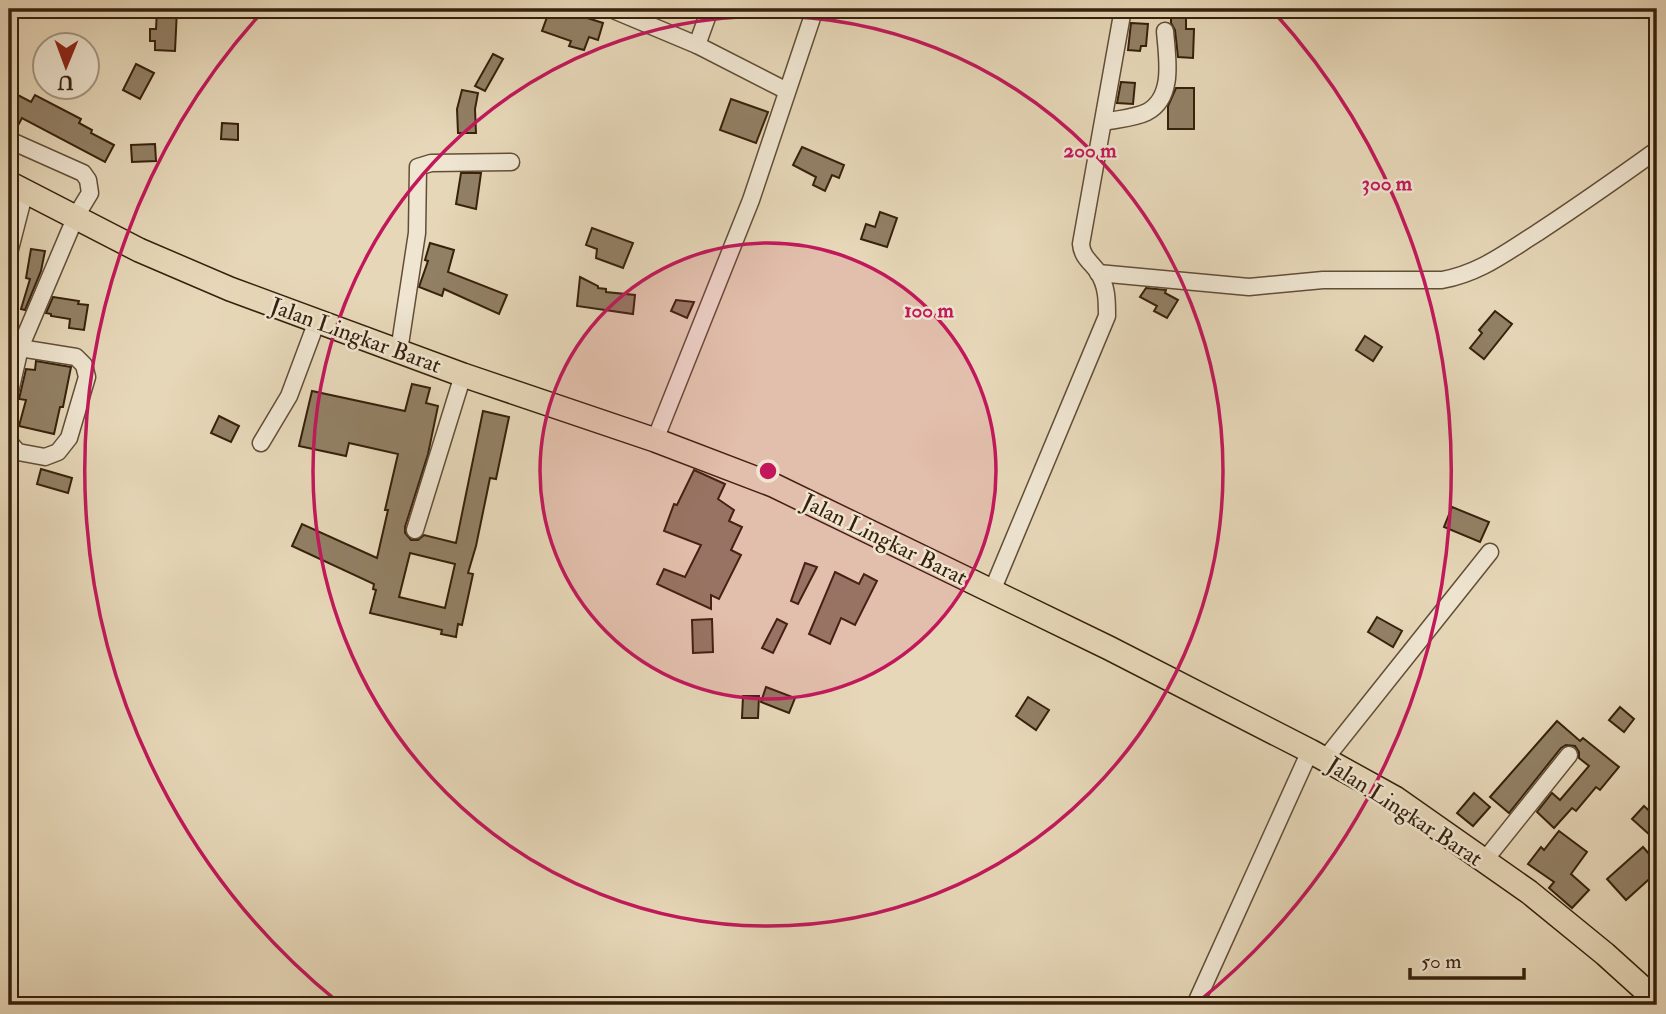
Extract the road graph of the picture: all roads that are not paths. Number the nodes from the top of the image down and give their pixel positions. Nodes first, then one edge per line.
1 (611, 9) edge
2 (710, 9) edge
3 (815, 9) edge
4 (1123, 9) edge
5 (1165, 31) dead end
6 (697, 45) junction
7 (787, 91) junction
8 (1104, 122) junction
9 (9, 140) edge
10 (1657, 150) edge
11 (511, 162) dead end
12 (17, 187) edge
13 (76, 216) junction
14 (9, 253) edge
15 (1098, 272) junction
16 (317, 321) junction
17 (20, 348) junction
18 (399, 351) junction
19 (463, 375) junction
20 (9, 396) edge
21 (655, 440) junction
22 (9, 442) edge
23 (261, 443) dead end
24 (415, 530) dead end
25 (1490, 552) dead end
26 (992, 591) junction
27 (1317, 755) junction
28 (1569, 755) dead end
29 (1484, 861) junction
30 (1657, 1001) edge
31 (1195, 1005) edge

1 - 6 street
2 - 6 street
3 - 7 street
4 - 8 street
5 - 8 street
6 - 7 street
7 - 21 street
8 - 15 street
9 - 13 street
10 - 15 street
11 - 18 street
12 - 13 highway, Jalan Lingkar Barat
12 - 14 street
13 - 16 highway, Jalan Lingkar Barat
13 - 17 street
15 - 26 street
16 - 18 highway, Jalan Lingkar Barat
16 - 23 street
17 - 20 street
17 - 22 street
18 - 19 highway, Jalan Lingkar Barat
19 - 21 highway, Jalan Lingkar Barat
19 - 24 street
21 - 26 highway, Jalan Lingkar Barat
25 - 27 street
26 - 27 highway, Jalan Lingkar Barat
27 - 29 highway, Jalan Lingkar Barat
27 - 31 street
28 - 29 street
29 - 30 highway, Jalan Lingkar Barat

